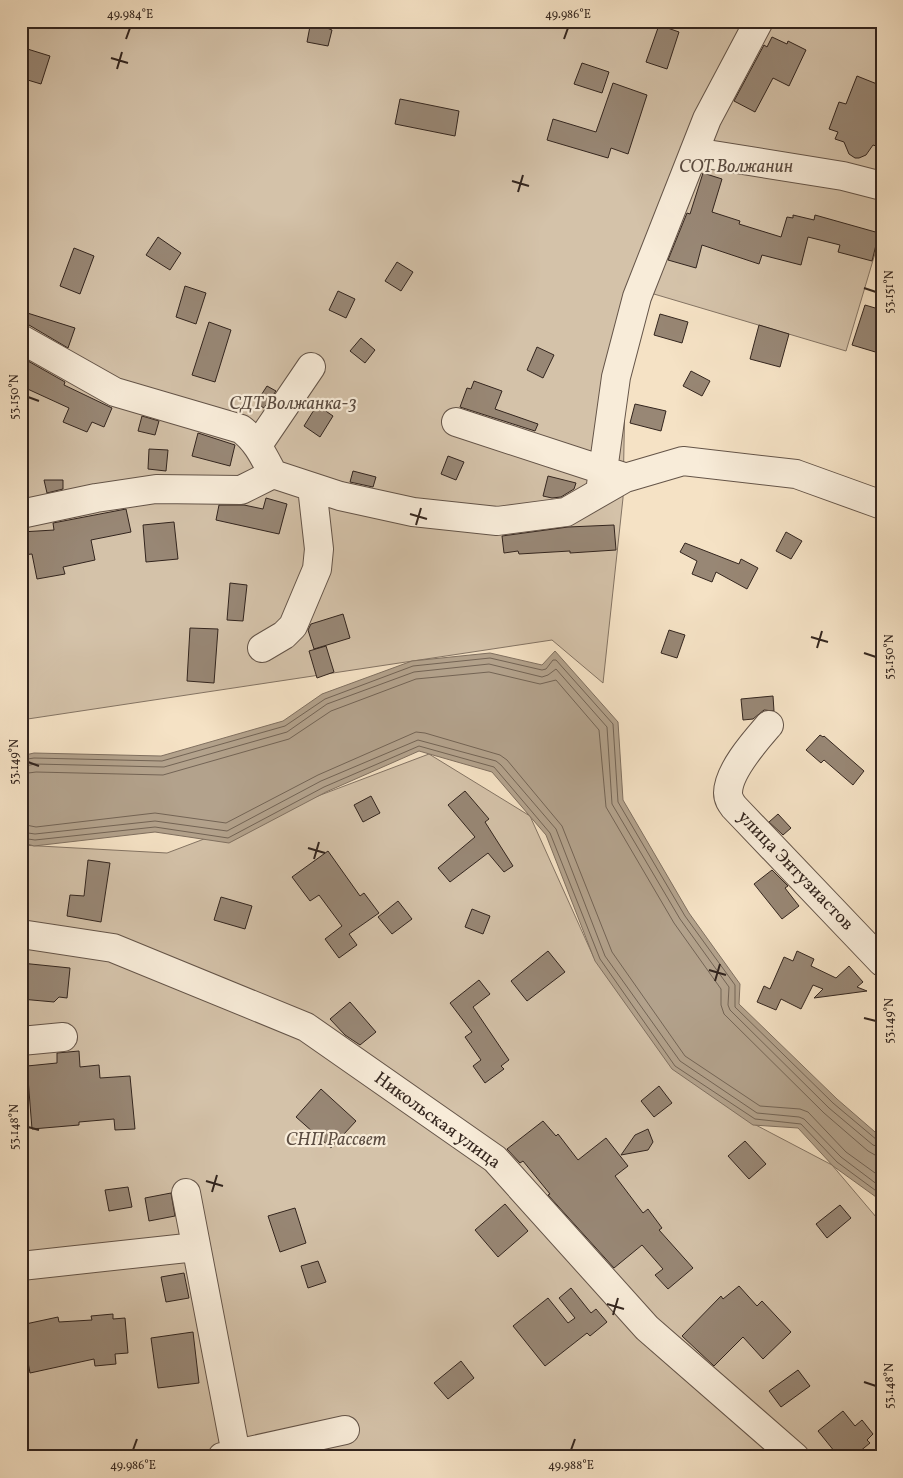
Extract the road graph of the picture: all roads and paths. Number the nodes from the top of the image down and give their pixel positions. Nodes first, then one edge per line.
1 (759, 21) edge
2 (694, 152) junction
3 (882, 186) edge
4 (21, 339) edge
5 (311, 367) dead end
6 (456, 422) dead end
7 (258, 445) junction
8 (274, 474) junction
9 (610, 480) junction
10 (312, 487) junction
11 (882, 505) edge
12 (21, 514) edge
13 (262, 648) dead end
14 (769, 725) dead end
15 (21, 934) edge
16 (882, 962) edge
17 (64, 1036) dead end
18 (21, 1041) edge
19 (186, 1193) dead end
20 (196, 1247) junction
21 (21, 1266) edge
22 (345, 1430) dead end
23 (229, 1455) edge
24 (795, 1457) edge

1 - 2 street
2 - 3 street
2 - 9 street
4 - 7 street
5 - 7 street
6 - 9 street
7 - 8 street
8 - 10 street
8 - 12 street
9 - 10 street
9 - 11 street
10 - 13 street
14 - 16 street, улица Энтузиастов
15 - 24 street, Никольская улица
17 - 18 street
19 - 20 street
20 - 21 street
20 - 23 street
22 - 23 street

